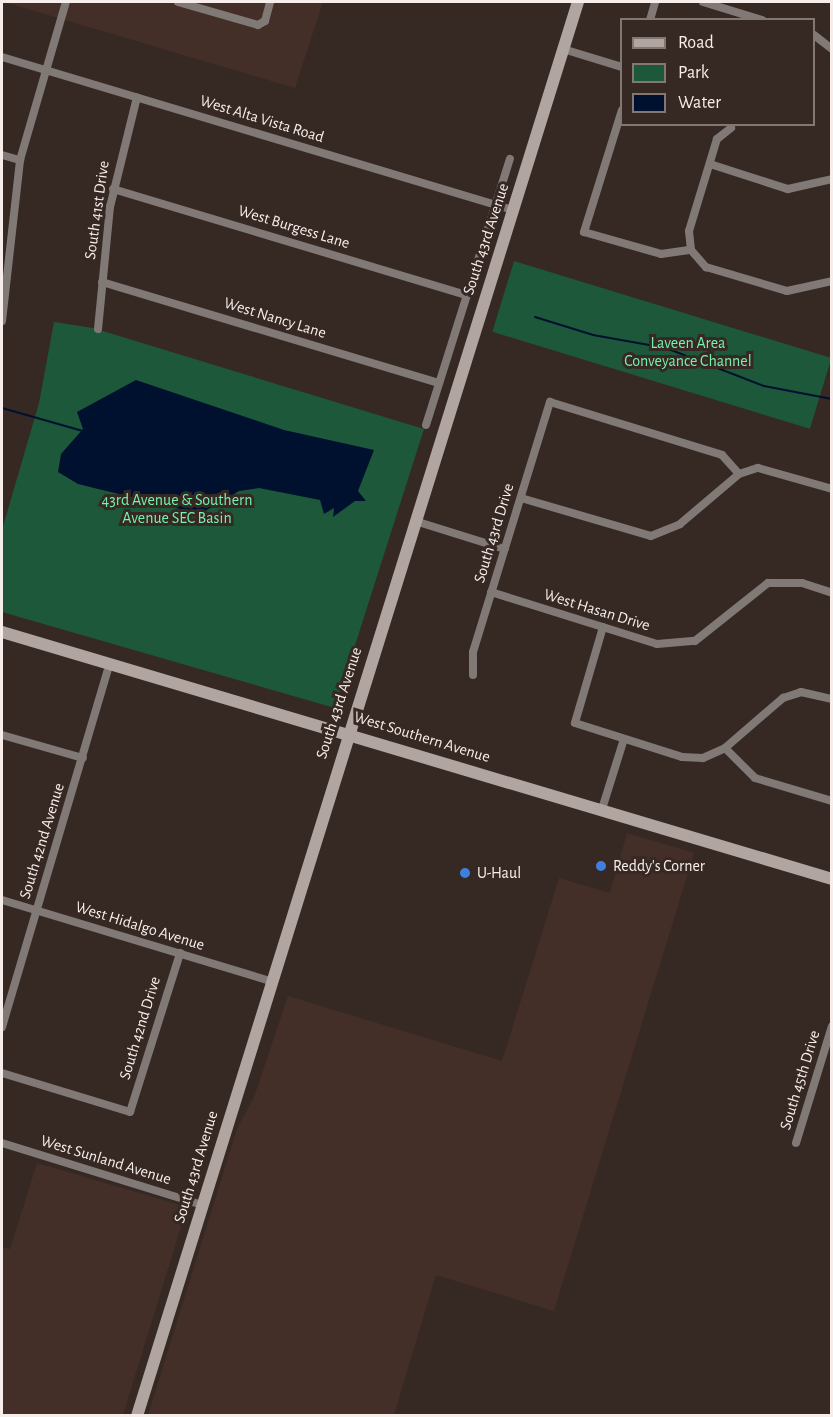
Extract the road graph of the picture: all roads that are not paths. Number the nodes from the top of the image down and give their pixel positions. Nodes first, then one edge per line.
1 (66, 2) edge
2 (178, 2) edge
3 (270, 2) edge
4 (578, 2) edge
5 (655, 2) edge
6 (703, 2) edge
7 (651, 18) edge
8 (755, 18) edge
9 (815, 37) edge
10 (563, 49) junction
11 (831, 49) edge
12 (2, 57) edge
13 (620, 67) edge
14 (45, 69) junction
15 (137, 97) junction
16 (620, 113) edge
17 (731, 128) dead end
18 (2, 155) edge
19 (510, 159) dead end
20 (20, 160) junction
21 (710, 164) junction
22 (831, 179) edge
23 (113, 189) junction
24 (495, 205) junction
25 (513, 210) junction
26 (691, 250) junction
27 (5, 253) edge
28 (831, 281) edge
29 (102, 282) junction
30 (467, 295) junction
31 (2, 321) edge
32 (98, 328) dead end
33 (439, 383) junction
34 (426, 425) dead end
35 (739, 474) junction
36 (831, 489) edge
37 (521, 498) junction
38 (415, 521) junction
39 (505, 549) junction
40 (491, 592) junction
41 (831, 592) edge
42 (603, 627) junction
43 (2, 633) edge
44 (110, 663) junction
45 (473, 675) dead end
46 (831, 699) edge
47 (347, 731) junction
48 (2, 735) edge
49 (624, 739) junction
50 (725, 748) junction
51 (82, 758) junction
52 (831, 801) edge
53 (602, 809) junction
54 (831, 879) edge
55 (2, 900) edge
56 (37, 910) junction
57 (180, 953) junction
58 (271, 981) junction
59 (831, 1026) edge
60 (2, 1027) edge
61 (2, 1073) edge
62 (2, 1143) edge
63 (796, 1143) dead end
64 (202, 1205) junction
65 (136, 1416) edge

1 - 14 street
2 - 3 street
4 - 10 main road, South 43rd Avenue
5 - 7 street
6 - 8 street
9 - 11 street
10 - 13 street
10 - 25 main road, South 43rd Avenue
12 - 14 street, West Alta Vista Road
14 - 15 street, West Alta Vista Road
14 - 20 street
15 - 23 street, South 41st Drive
15 - 24 street, West Alta Vista Road
16 - 26 street
17 - 21 street
18 - 20 street
19 - 24 street, South 43rd Avenue
20 - 27 street
21 - 22 street
21 - 26 street
23 - 29 street, South 41st Drive
23 - 30 street, West Burgess Lane
24 - 25 street, West Alta Vista Road
24 - 30 street, South 43rd Avenue
25 - 38 main road, South 43rd Avenue
26 - 28 street
27 - 31 street
29 - 32 street, South 41st Drive
29 - 33 street, West Nancy Lane
30 - 33 street, South 43rd Avenue
33 - 34 street, South 43rd Avenue
35 - 36 street
35 - 37 street
35 - 37 street, South 43rd Drive
37 - 39 street, South 43rd Drive
38 - 39 street
38 - 47 main road, South 43rd Avenue
39 - 40 street, South 43rd Drive
40 - 42 street, West Hasan Drive
40 - 45 street, South 43rd Drive
41 - 42 street, West Hasan Drive
42 - 49 street
43 - 44 main road, West Southern Avenue
44 - 47 main road, West Southern Avenue
44 - 51 street, South 42nd Avenue
46 - 50 street
47 - 53 main road, West Southern Avenue
47 - 58 main road, South 43rd Avenue
48 - 51 street
49 - 50 street
49 - 53 street
50 - 52 street
51 - 56 street, South 42nd Avenue
53 - 54 main road, West Southern Avenue
55 - 56 street, West Hidalgo Avenue
56 - 57 street, West Hidalgo Avenue
56 - 60 street, South 42nd Avenue
57 - 58 street, West Hidalgo Avenue
57 - 61 street, South 42nd Drive
58 - 64 main road, South 43rd Avenue
59 - 63 street, South 45th Drive
62 - 64 street, West Sunland Avenue
64 - 65 main road, South 43rd Avenue

